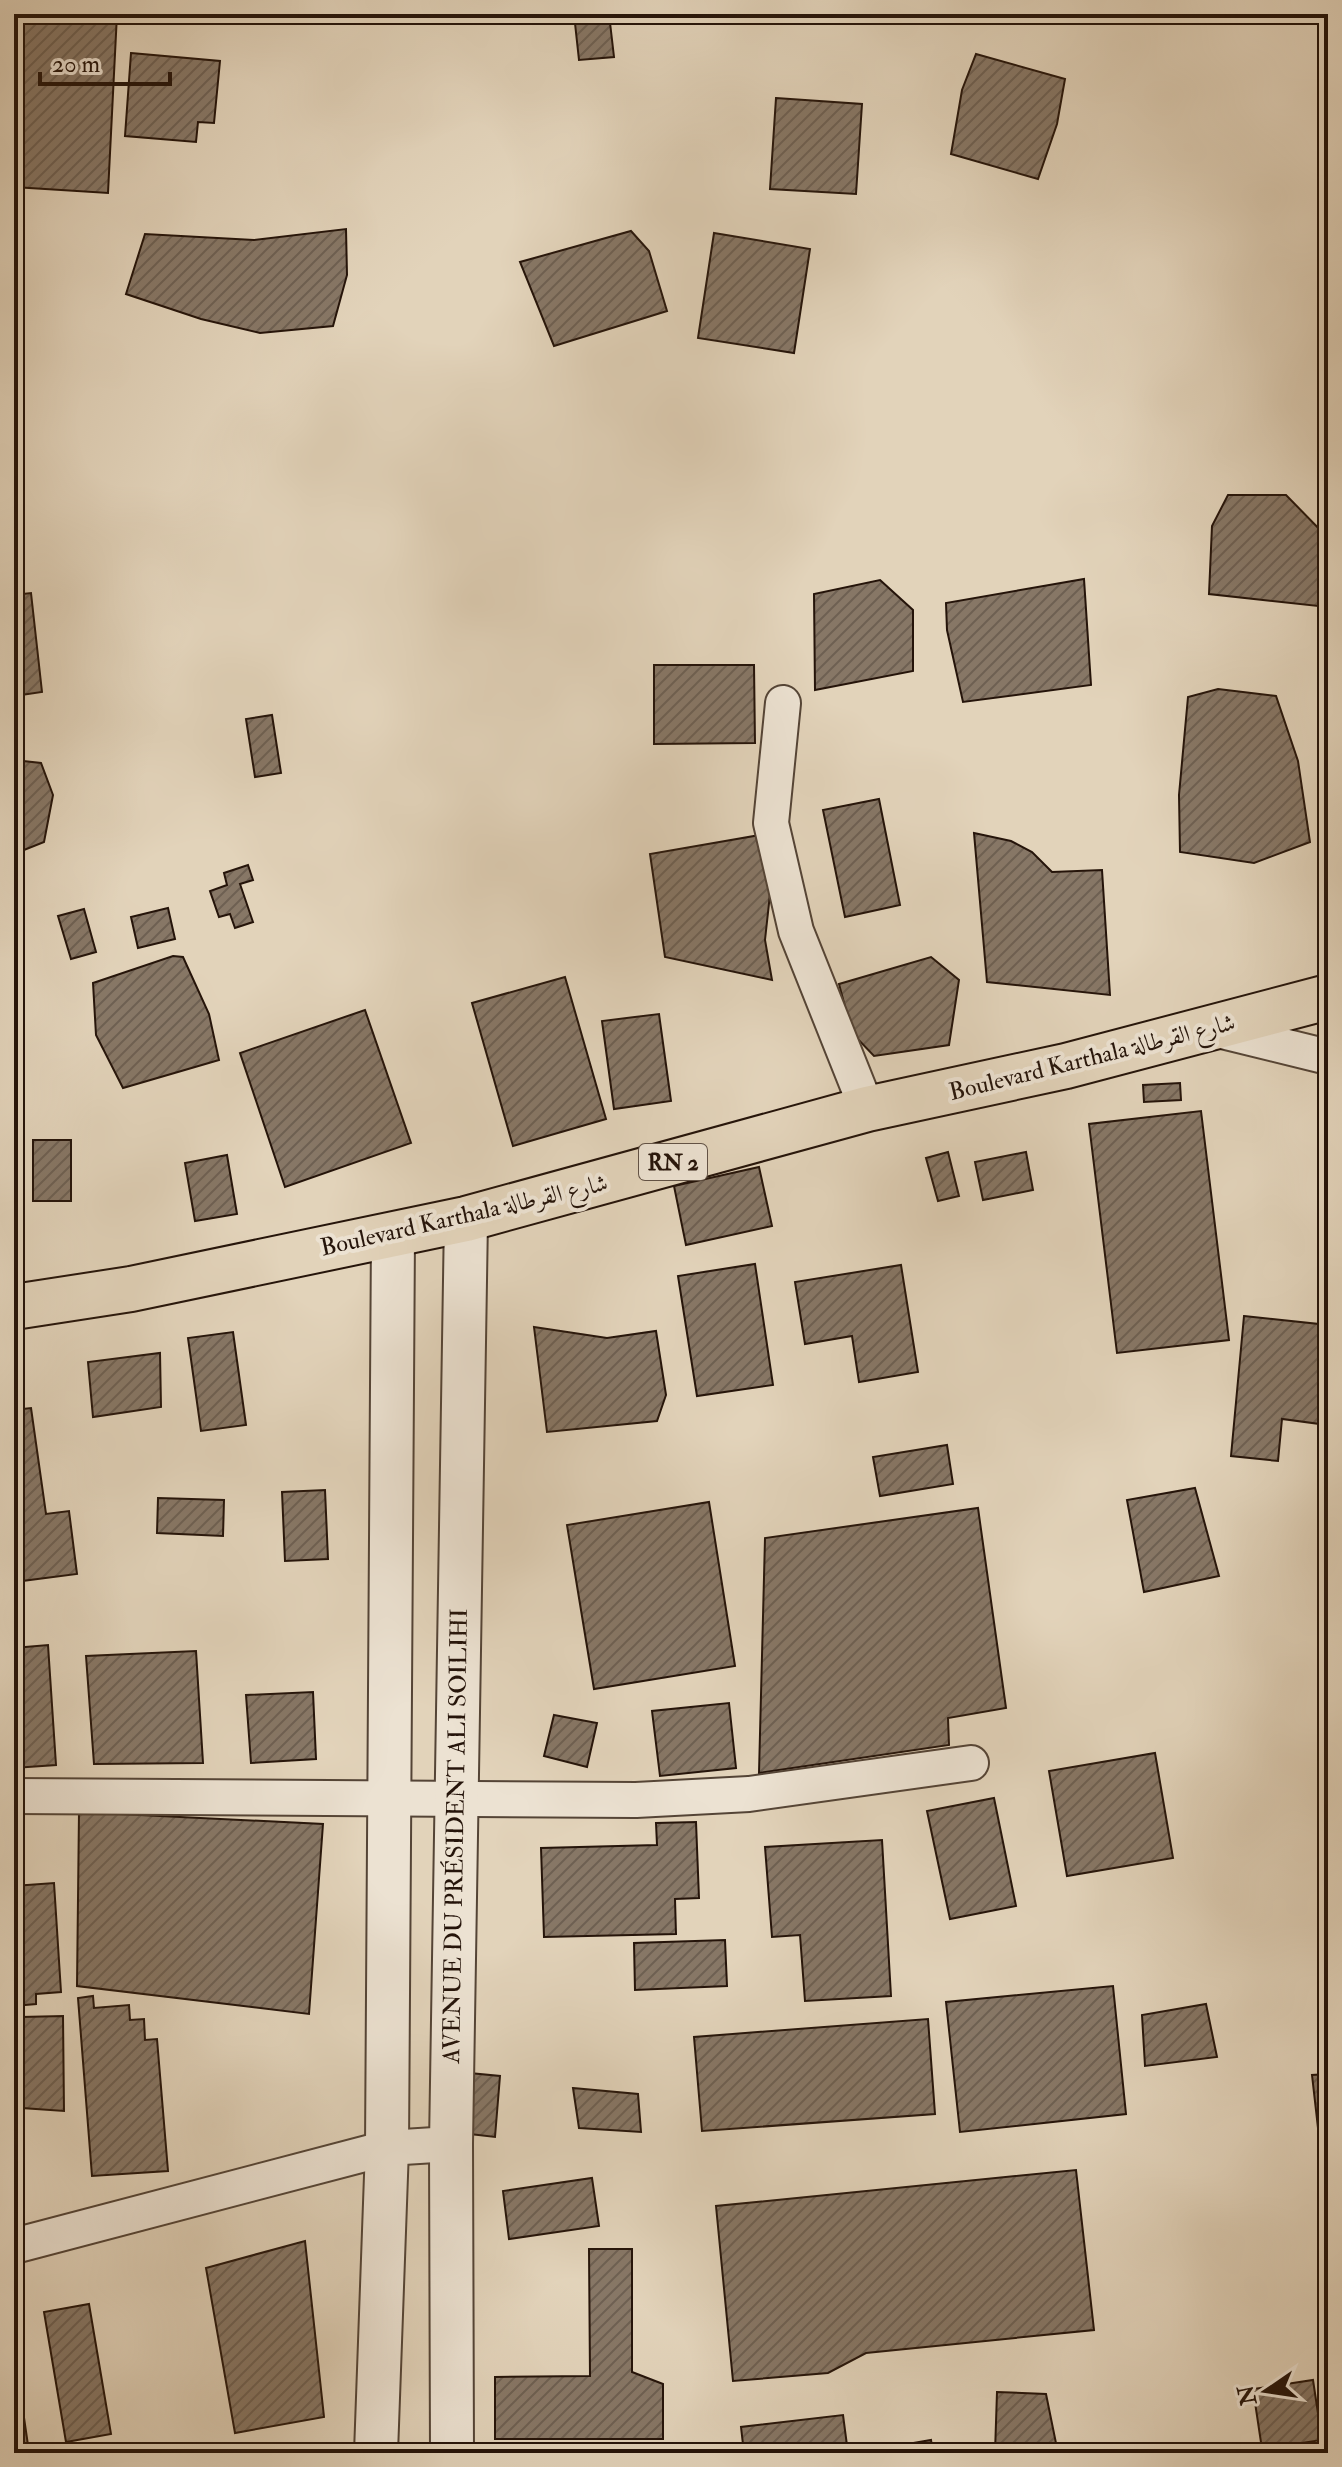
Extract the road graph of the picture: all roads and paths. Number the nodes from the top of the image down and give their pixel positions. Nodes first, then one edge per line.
1 (783, 703) dead end
2 (1328, 997) edge
3 (1214, 1029) junction
4 (1328, 1057) edge
5 (867, 1109) junction
6 (466, 1219) junction
7 (393, 1234) junction
8 (14, 1307) edge
9 (971, 1763) dead end
10 (14, 1796) edge
11 (456, 1797) junction
12 (390, 1799) junction
13 (451, 2144) junction
14 (387, 2148) junction
15 (14, 2246) edge
16 (376, 2453) edge
17 (452, 2453) edge

1 - 5 street
2 - 3 main road, Boulevard Karthala شارع القرطالة / RN 2
3 - 4 street
3 - 5 main road, Boulevard Karthala شارع القرطالة / RN 2
5 - 6 main road, Boulevard Karthala شارع القرطالة / RN 2
6 - 7 main road, Boulevard Karthala شارع القرطالة / RN 2
6 - 11 street, AVENUE DU PRÉSIDENT ALI SOILIHI
7 - 8 main road, Boulevard Karthala شارع القرطالة / RN 2
7 - 12 street
9 - 11 street
10 - 12 street
11 - 12 street
11 - 13 street, AVENUE DU PRÉSIDENT ALI SOILIHI
12 - 14 street
13 - 14 street
13 - 17 street, AVENUE DU PRÉSIDENT ALI SOILIHI
14 - 15 street
14 - 16 street

